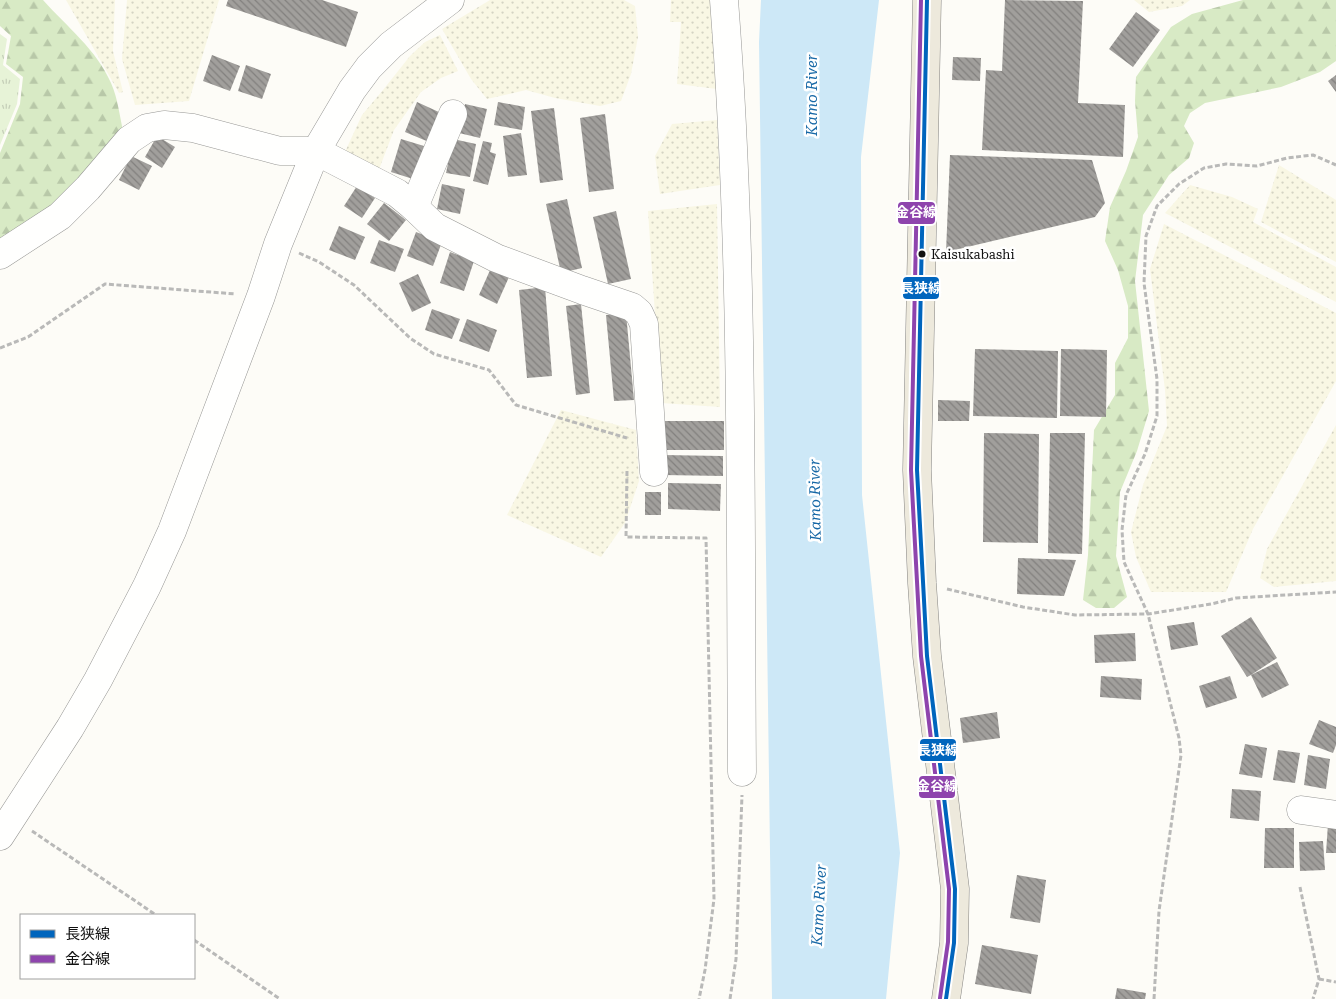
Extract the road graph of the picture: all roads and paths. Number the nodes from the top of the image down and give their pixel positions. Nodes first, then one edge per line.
1 (450, 0) edge
2 (724, 0) edge
3 (927, 0) edge
4 (453, 114) dead end
5 (316, 151) junction
6 (1336, 164) edge
7 (414, 207) junction
8 (278, 244) junction
9 (0, 255) edge
10 (261, 296) junction
11 (0, 348) edge
12 (628, 439) dead end
13 (627, 468) dead end
14 (654, 472) dead end
15 (922, 582) junction
16 (1336, 592) edge
17 (1148, 614) junction
18 (742, 772) joint
19 (1301, 810) dead end
20 (1336, 815) edge
21 (6, 827) edge
22 (1300, 887) dead end
23 (154, 914) edge
24 (195, 941) edge
25 (1319, 979) junction
26 (1336, 982) edge
27 (280, 999) edge
28 (699, 999) edge
29 (730, 999) edge
30 (946, 999) edge
31 (1154, 999) edge
32 (1313, 999) edge

1 - 5 street
2 - 18 street
3 - 15 main road
4 - 7 street
5 - 7 street
5 - 8 street
5 - 9 street
6 - 17 path
7 - 14 street
8 - 10 street
8 - 12 path
10 - 11 path
10 - 21 street
13 - 28 path
15 - 17 path
15 - 30 main road
16 - 17 path
17 - 31 path
18 - 29 path
19 - 20 street
21 - 23 path
22 - 25 path
24 - 27 path
25 - 26 path
25 - 32 path

